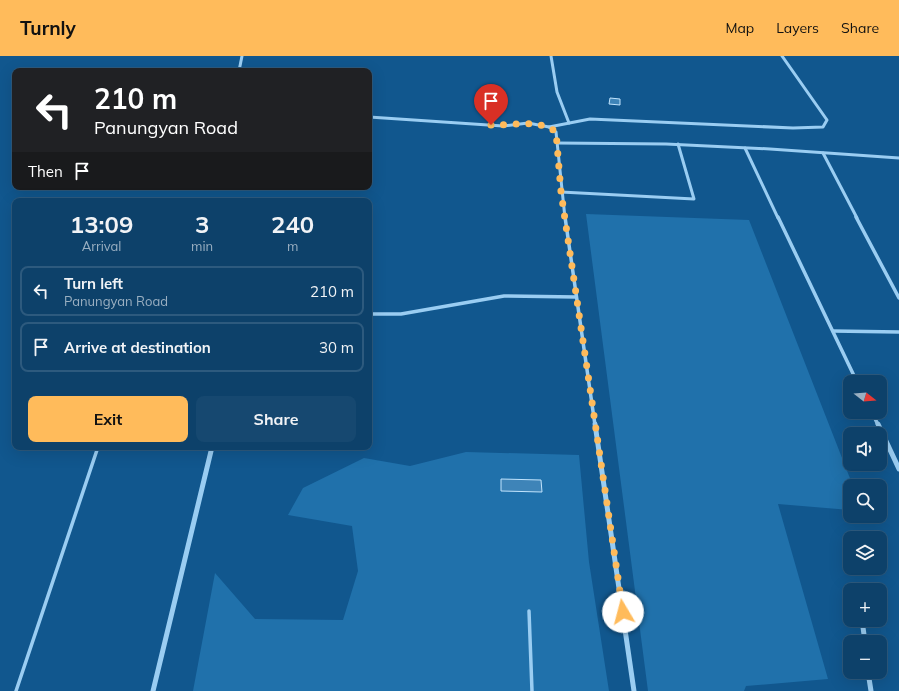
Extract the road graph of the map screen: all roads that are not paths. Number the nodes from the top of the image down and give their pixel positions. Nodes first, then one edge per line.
1 (242, 56) edge
2 (551, 56) edge
3 (782, 56) edge
4 (240, 68) edge
5 (372, 117) edge
6 (569, 123) junction
7 (550, 127) junction
8 (557, 143) junction
9 (678, 144) junction
10 (745, 148) junction
11 (823, 153) junction
12 (899, 158) edge
13 (561, 192) junction
14 (576, 297) junction
15 (899, 298) edge
16 (372, 314) edge
17 (833, 331) junction
18 (899, 332) edge
19 (854, 375) edge
20 (875, 419) edge
21 (97, 450) edge
22 (211, 450) edge
23 (899, 469) edge
24 (529, 611) dead end
25 (869, 679) edge
26 (16, 691) edge
27 (153, 691) edge
28 (532, 691) edge
29 (634, 691) edge
30 (871, 691) edge

1 - 4 street
2 - 6 street
3 - 6 street
5 - 7 street
6 - 7 street
7 - 8 street
8 - 9 street
8 - 13 street
9 - 10 street
9 - 13 street
10 - 11 street
10 - 17 street
11 - 12 street
11 - 15 street
13 - 14 street
14 - 16 street
14 - 29 street
17 - 18 street
17 - 19 street
20 - 23 street
21 - 26 lane
22 - 27 street
24 - 28 lane
25 - 30 street

